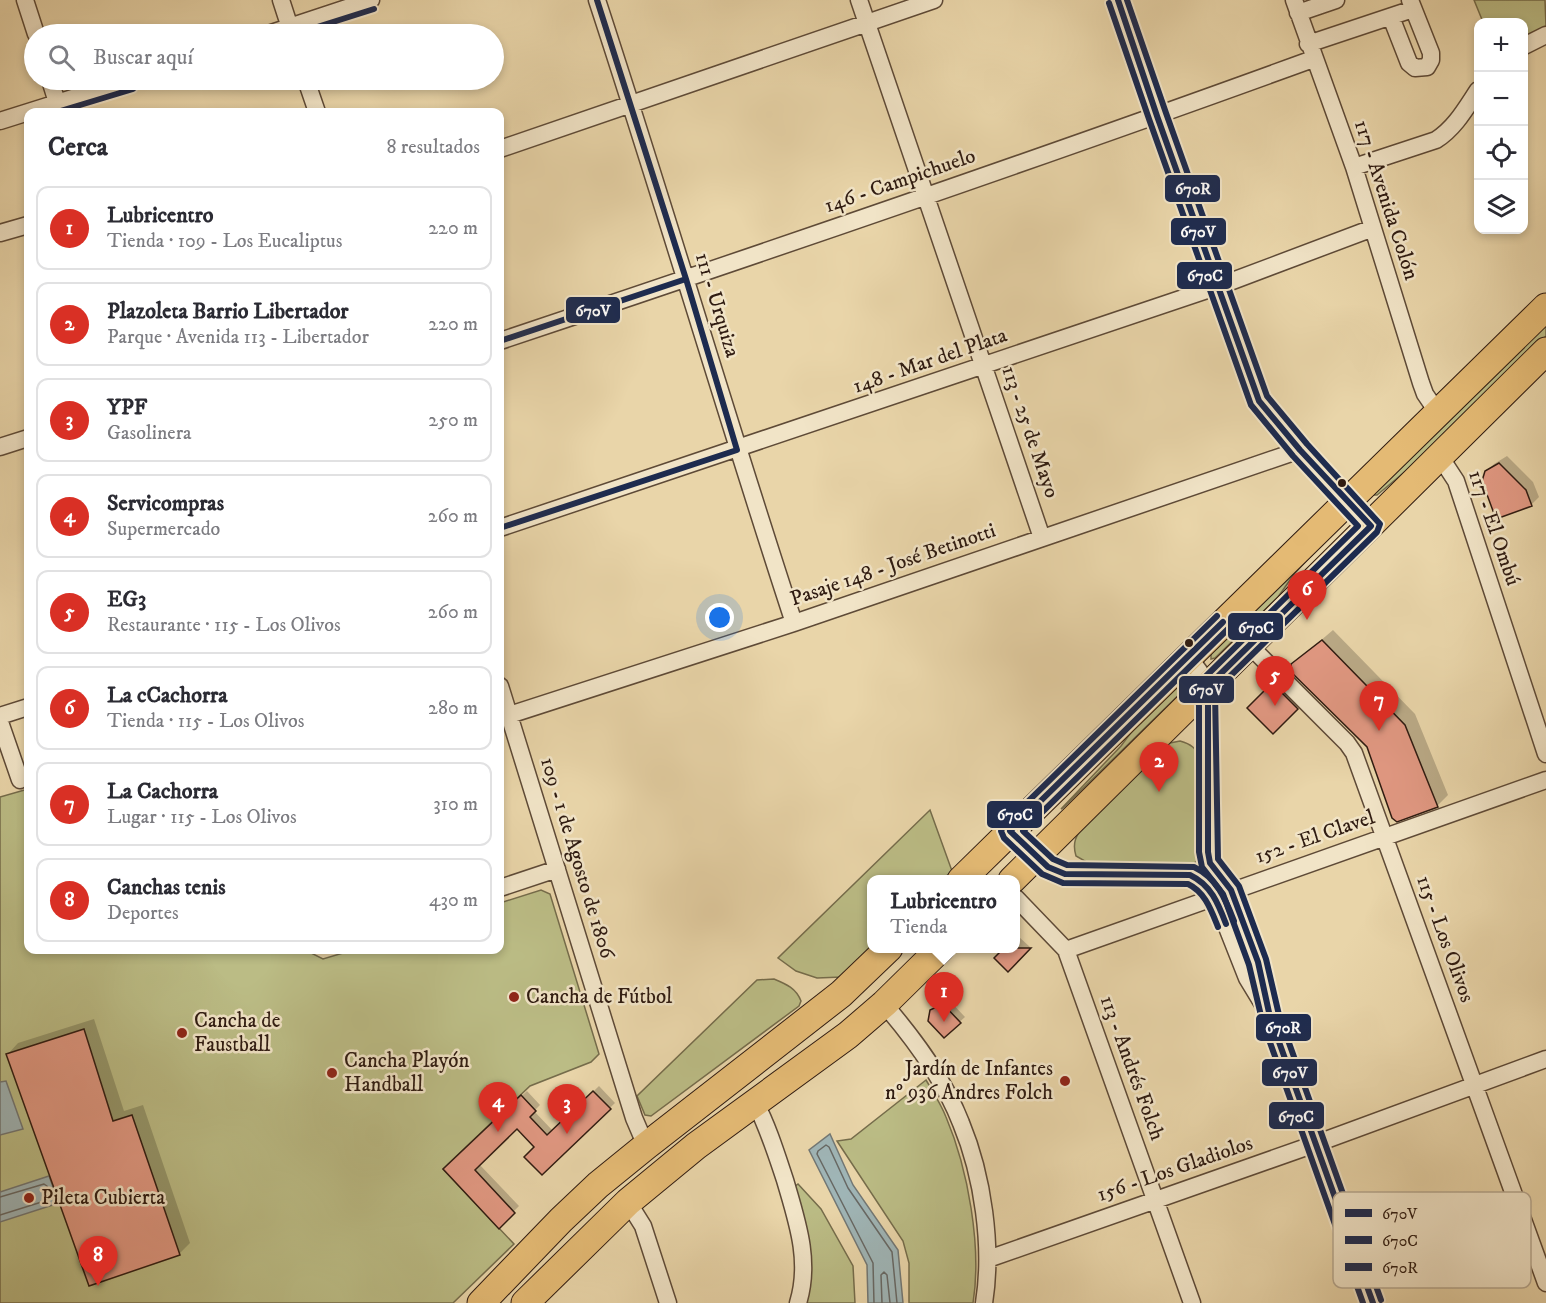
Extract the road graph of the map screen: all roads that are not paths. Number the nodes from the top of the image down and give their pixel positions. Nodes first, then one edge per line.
1 (25, 0) edge
2 (281, 0) edge
3 (371, 0) edge
4 (597, 0) edge
5 (860, 0) edge
6 (934, 0) edge
7 (1118, 0) edge
8 (1336, 0) edge
9 (1412, 5) edge
10 (1296, 7) edge
11 (1391, 17) junction
12 (867, 23) junction
13 (33, 24) edge
14 (289, 24) edge
15 (309, 24) edge
16 (1546, 35) edge
17 (1528, 44) edge
18 (1311, 52) junction
19 (53, 90) edge
20 (105, 90) edge
21 (309, 90) edge
22 (1474, 97) edge
23 (631, 104) junction
24 (59, 108) edge
25 (316, 108) edge
26 (24, 116) edge
27 (1157, 116) junction
28 (0, 121) edge
29 (504, 148) edge
30 (1354, 167) junction
31 (927, 195) junction
32 (24, 226) edge
33 (1373, 228) junction
34 (0, 233) edge
35 (686, 279) junction
36 (1219, 286) junction
37 (1546, 307) edge
38 (504, 340) edge
39 (1546, 351) edge
40 (984, 366) junction
41 (1438, 413) junction
42 (24, 439) edge
43 (0, 447) edge
44 (737, 450) junction
45 (1300, 450) junction
46 (1439, 455) junction
47 (1347, 502) junction
48 (1371, 526) junction
49 (504, 527) edge
50 (1042, 538) junction
51 (794, 623) junction
52 (1249, 645) junction
53 (1188, 656) junction
54 (1206, 688) junction
55 (24, 707) edge
56 (0, 716) edge
57 (504, 717) edge
58 (0, 722) edge
59 (1546, 754) edge
60 (20, 780) dead end
61 (1546, 780) edge
62 (1010, 831) junction
63 (1383, 837) junction
64 (1035, 856) junction
65 (557, 869) junction
66 (965, 875) edge
67 (1016, 875) edge
68 (504, 887) edge
69 (1231, 890) junction
70 (1215, 897) junction
71 (1020, 902) edge
72 (1066, 950) junction
73 (884, 953) edge
74 (936, 953) edge
75 (884, 1005) junction
76 (1270, 1017) junction
77 (1546, 1059) edge
78 (1475, 1084) junction
79 (755, 1102) junction
80 (1315, 1144) junction
81 (646, 1146) junction
82 (1514, 1192) edge
83 (1333, 1193) edge
84 (1155, 1200) junction
85 (628, 1202) junction
86 (1531, 1241) edge
87 (988, 1259) junction
88 (1546, 1283) edge
89 (1368, 1288) edge
90 (481, 1303) edge
91 (525, 1303) edge
92 (668, 1303) edge
93 (798, 1303) edge
94 (984, 1303) edge
95 (1192, 1303) edge
96 (1373, 1303) edge

1 - 13 street
2 - 14 street
3 - 15 street
4 - 23 street, 111 - Urquiza
5 - 12 street, 113 - 25 de Mayo
6 - 12 street
7 - 27 street
8 - 10 street
9 - 11 street, 146 - Campichuelo
9 - 11 street
10 - 18 street, 117 - Avenida Colón
11 - 18 street, 146 - Campichuelo
12 - 23 street
12 - 31 street, 113 - 25 de Mayo
16 - 17 street
18 - 27 street, 146 - Campichuelo
18 - 30 street, 117 - Avenida Colón
19 - 24 street
20 - 24 street
21 - 25 street
22 - 30 street
23 - 29 street
23 - 35 street, 111 - Urquiza
26 - 28 street
27 - 31 street, 146 - Campichuelo
27 - 36 street
30 - 33 street, 117 - Avenida Colón
31 - 35 street, 146 - Campichuelo
31 - 40 street, 113 - 25 de Mayo
32 - 34 street
33 - 36 street, 148 - Mar del Plata
33 - 41 street, 117 - Avenida Colón
35 - 38 street, 146 - Campichuelo
35 - 44 street, 111 - Urquiza
36 - 40 street, 148 - Mar del Plata
36 - 45 street
37 - 41 main road
39 - 46 main road
40 - 44 street, 148 - Mar del Plata
40 - 50 street, 113 - 25 de Mayo
41 - 47 main road
42 - 43 street
44 - 49 street, 148 - Mar del Plata
44 - 51 street, 111 - Urquiza
45 - 47 street
45 - 50 street, Pasaje 148 - José Betinotti
46 - 48 main road
46 - 59 street, 117 - El Ombú
47 - 48 street
47 - 53 main road
48 - 52 main road
50 - 51 street, Pasaje 148 - José Betinotti
51 - 57 street, Pasaje 148 - José Betinotti
52 - 54 main road
52 - 63 street, 115 - Los Olivos
53 - 54 street
53 - 62 main road
54 - 64 main road
54 - 69 street
55 - 56 street
57 - 65 street, 109 - 1 de Agosto de 1806
58 - 60 street
61 - 63 street, 152 - El Clavel
62 - 64 street
62 - 66 main road
63 - 69 street, 152 - El Clavel
63 - 78 street, 115 - Los Olivos
64 - 67 main road
64 - 70 street
65 - 68 street
65 - 81 street, 109 - 1 de Agosto de 1806
69 - 70 street, 152 - El Clavel
69 - 76 street
70 - 72 street, 152 - El Clavel
70 - 76 street
71 - 72 street, 113 - Andrés Folch
72 - 84 street, 113 - Andrés Folch
73 - 81 main road
74 - 75 main road
75 - 79 main road
75 - 87 street
76 - 80 street
77 - 78 street, 156 - Los Gladiolos
78 - 80 street, 156 - Los Gladiolos
78 - 82 street, 115 - Los Olivos
79 - 85 main road
79 - 93 street
80 - 83 street
80 - 84 street, 156 - Los Gladiolos
81 - 90 main road
84 - 87 street, 156 - Los Gladiolos
84 - 95 street, 113 - Andrés Folch
85 - 91 main road
85 - 92 street
86 - 88 street, 115 - Los Olivos
87 - 94 street
89 - 96 street

